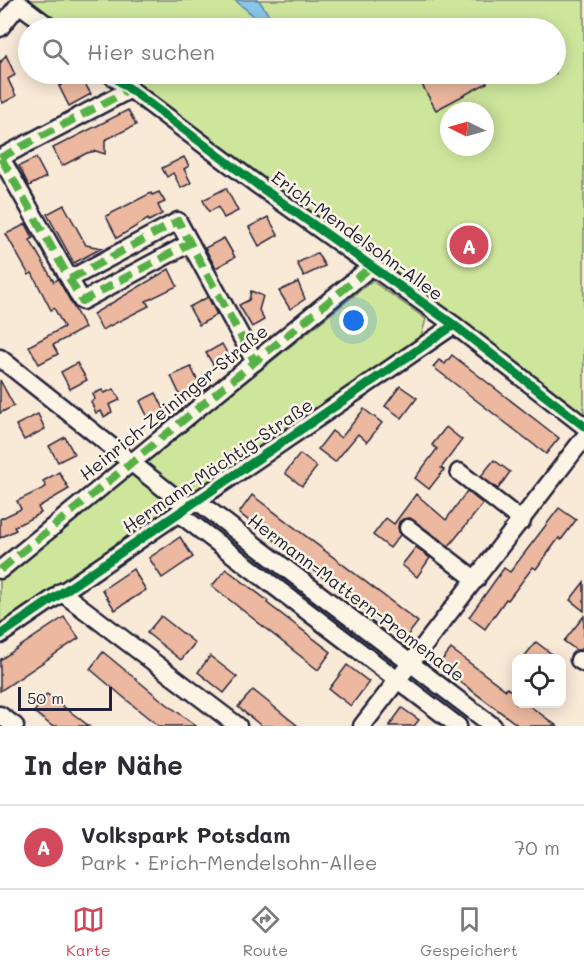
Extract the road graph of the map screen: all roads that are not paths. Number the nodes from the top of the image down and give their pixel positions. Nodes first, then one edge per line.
1 (38, 18) edge
2 (0, 28) edge
3 (124, 84) edge
4 (131, 89) junction
5 (0, 158) edge
6 (190, 243) junction
7 (372, 266) junction
8 (70, 279) junction
9 (454, 326) junction
10 (0, 358) edge
11 (255, 362) junction
12 (584, 426) edge
13 (584, 438) edge
14 (131, 462) junction
15 (459, 472) dead end
16 (188, 506) junction
17 (522, 521) junction
18 (408, 528) dead end
19 (0, 570) edge
20 (476, 580) junction
21 (61, 592) junction
22 (0, 635) edge
23 (410, 663) junction
24 (398, 679) junction
25 (0, 715) edge
26 (15, 726) edge
27 (238, 726) edge
28 (362, 726) edge
29 (458, 726) edge
30 (493, 726) edge

1 - 2 street
3 - 4 street, Erich-Mendelsohn-Allee
4 - 5 street
4 - 7 street, Erich-Mendelsohn-Allee
5 - 8 street
6 - 8 street
6 - 8 street
6 - 11 street
7 - 9 street, Erich-Mendelsohn-Allee
7 - 11 street, Heinrich-Zeininger-Straße
9 - 12 street, Erich-Mendelsohn-Allee
9 - 16 street, Hermann-Mächtig-Straße
10 - 14 street, Hermann-Mattern-Promenade
11 - 14 street, Heinrich-Zeininger-Straße
13 - 17 street
14 - 16 street, Hermann-Mattern-Promenade
14 - 19 street, Heinrich-Zeininger-Straße
15 - 17 street
16 - 21 street, Hermann-Mächtig-Straße
16 - 23 street, Hermann-Mattern-Promenade
16 - 24 street, Hermann-Mattern-Promenade
17 - 20 street
18 - 20 street
20 - 23 street
21 - 22 street, Hermann-Mächtig-Straße
21 - 27 street
23 - 24 street
23 - 30 street, Hermann-Mattern-Promenade
24 - 28 street
24 - 29 street, Hermann-Mattern-Promenade
25 - 26 street

